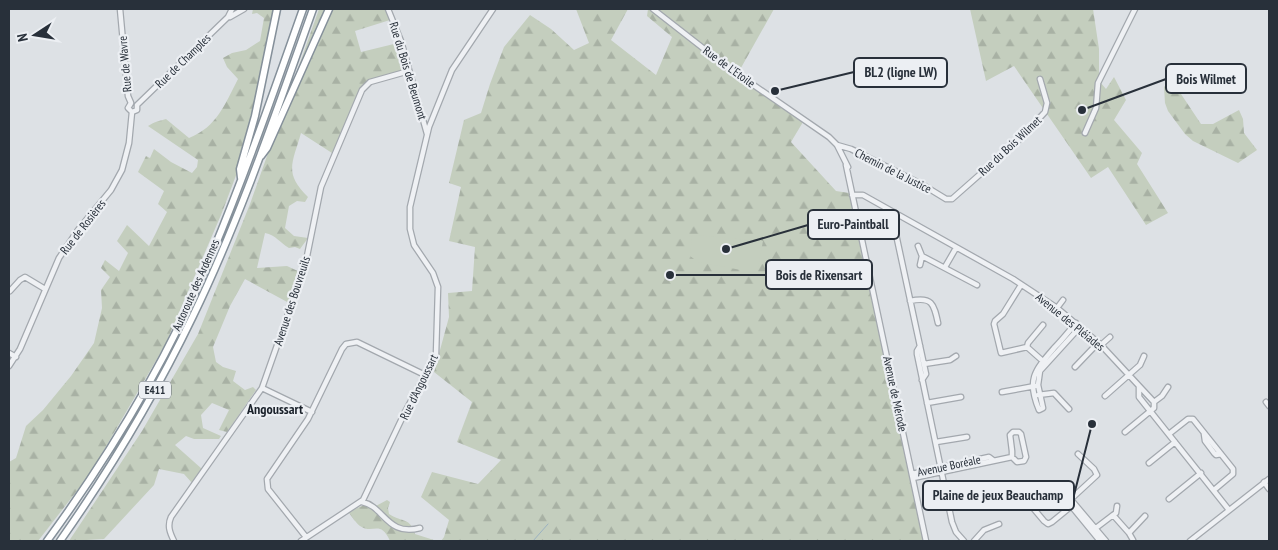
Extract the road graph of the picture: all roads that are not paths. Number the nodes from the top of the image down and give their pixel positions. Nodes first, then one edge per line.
1 (125, 9) edge
2 (232, 9) edge
3 (244, 9) edge
4 (277, 9) edge
5 (304, 9) edge
6 (313, 9) edge
7 (329, 9) edge
8 (388, 9) edge
9 (493, 9) edge
10 (654, 9) edge
11 (1135, 9) edge
12 (120, 11) edge
13 (228, 17) junction
14 (409, 71) junction
15 (1040, 79) dead end
16 (131, 103) junction
17 (137, 105) junction
18 (132, 112) junction
19 (1085, 133) dead end
20 (427, 134) junction
21 (837, 145) junction
22 (257, 161) junction
23 (242, 180) junction
24 (853, 195) junction
25 (948, 200) joint
26 (891, 211) junction
27 (905, 218) junction
28 (894, 225) junction
29 (918, 246) dead end
30 (956, 248) junction
31 (922, 256) junction
32 (920, 265) dead end
33 (945, 267) junction
34 (1021, 284) junction
35 (977, 285) dead end
36 (45, 288) junction
37 (10, 291) dead end
38 (1063, 300) dead end
39 (910, 301) junction
40 (1057, 308) junction
41 (938, 323) dead end
42 (1043, 325) dead end
43 (1078, 325) junction
44 (1110, 337) dead end
45 (1100, 344) junction
46 (920, 346) junction
47 (1027, 347) junction
48 (9, 353) edge
49 (1001, 353) junction
50 (956, 356) dead end
51 (1144, 356) dead end
52 (16, 357) junction
53 (1000, 359) dead end
54 (1044, 363) junction
55 (924, 364) junction
56 (9, 366) edge
57 (1075, 367) dead end
58 (1129, 374) junction
59 (425, 376) junction
60 (922, 380) junction
61 (1139, 385) junction
62 (1035, 386) junction
63 (1168, 387) dead end
64 (262, 388) junction
65 (1002, 392) dead end
66 (1105, 396) dead end
67 (961, 397) dead end
68 (1154, 402) junction
69 (927, 403) junction
70 (1069, 409) dead end
71 (1150, 411) junction
72 (312, 412) junction
73 (1125, 432) dead end
74 (1169, 434) junction
75 (967, 438) dead end
76 (936, 442) junction
77 (1175, 442) junction
78 (1078, 454) dead end
79 (1012, 456) junction
80 (1150, 463) dead end
81 (941, 470) junction
82 (1201, 473) junction
83 (912, 476) junction
84 (1269, 479) edge
85 (1052, 480) dead end
86 (1264, 482) junction
87 (1054, 485) junction
88 (1033, 486) dead end
89 (1269, 489) edge
90 (979, 490) dead end
91 (1214, 490) junction
92 (948, 499) junction
93 (1169, 499) dead end
94 (362, 502) junction
95 (1028, 502) dead end
96 (1070, 502) junction
97 (1117, 506) dead end
98 (1230, 510) junction
99 (1114, 515) junction
100 (1146, 516) dead end
101 (999, 524) dead end
102 (420, 528) dead end
103 (1094, 530) junction
104 (1129, 533) junction
105 (306, 537) junction
106 (1099, 537) edge
107 (1133, 540) edge
108 (48, 541) edge
109 (60, 541) edge
110 (174, 541) edge
111 (301, 541) edge
112 (926, 541) edge
113 (964, 541) edge
114 (974, 541) edge
115 (1092, 541) edge
116 (1106, 541) edge
117 (1190, 541) edge

1 - 12 street, Rue de Wavre
2 - 13 street, Rue de Champles
3 - 13 street, Rue de Champles
4 - 23 highway
5 - 23 highway, Autoroute des Ardennes / E411
6 - 22 highway, Autoroute des Ardennes / E411
7 - 22 highway
8 - 14 street, Rue du Bois de Beumont
9 - 20 street, Rue d'Angoussart
10 - 21 street, Rue de L'Etoile
11 - 19 street
12 - 16 street, Rue de Wavre
13 - 17 street, Rue de Champles
14 - 20 street, Rue du Bois de Beumont
14 - 64 street, Avenue des Bouvreuils
15 - 25 street, Rue du Bois Wilmet
16 - 17 street
16 - 18 street, Rue de Wavre
17 - 18 street, Rue de Champles
18 - 36 street, Rue de Rosières
20 - 59 street, Rue d'Angoussart
21 - 24 street, Rue de L'Etoile
21 - 25 street, Chemin de la Justice
22 - 109 highway, Autoroute des Ardennes / E411
23 - 108 highway, Autoroute des Ardennes / E411
24 - 26 street, Avenue des Pléiades
24 - 83 street, Avenue de Mérode
26 - 27 street, Avenue des Pléiades
26 - 28 street
27 - 28 street
27 - 30 street, Avenue des Pléiades
28 - 39 street
29 - 31 street
30 - 33 street
30 - 34 street, Avenue des Pléiades
31 - 32 street
31 - 33 street
33 - 35 street
34 - 40 street, Avenue des Pléiades
34 - 49 street
36 - 37 street
36 - 52 street, Rue de Rosières
38 - 40 street
39 - 41 street
39 - 46 street
40 - 43 street, Avenue des Pléiades
42 - 47 street
43 - 45 street, Avenue des Pléiades
43 - 54 street
44 - 45 street
45 - 57 street
45 - 58 street, Avenue des Pléiades
46 - 55 street
46 - 60 street
47 - 49 street
47 - 54 street
48 - 52 street
49 - 53 street
50 - 55 street
51 - 58 street
52 - 56 street, Rue de Rosières
54 - 62 street
55 - 60 street
58 - 61 street, Avenue des Pléiades
58 - 66 street
59 - 72 street
59 - 94 street, Rue d'Angoussart
60 - 69 street
61 - 68 street, Avenue des Pléiades
61 - 71 street
62 - 65 street
62 - 70 street
63 - 68 street
64 - 72 street
64 - 110 street, Avenue des Bouvreuils
67 - 69 street
68 - 71 street
69 - 76 street
71 - 73 street
71 - 74 street
72 - 105 street
74 - 77 street
74 - 91 street
75 - 76 street
76 - 81 street
77 - 80 street
77 - 82 street
78 - 96 street
79 - 79 street, Avenue Boréale
79 - 81 street, Avenue Boréale
81 - 83 street, Avenue Boréale
81 - 92 street
82 - 91 street
82 - 93 street
83 - 112 street, Avenue de Mérode
84 - 86 street
85 - 87 street
86 - 89 street
86 - 98 street
87 - 88 street
87 - 96 street
90 - 92 street
91 - 98 street
92 - 113 street
94 - 102 street
94 - 105 street
95 - 96 street
96 - 103 street
97 - 99 street
98 - 117 street
99 - 103 street
99 - 104 street
100 - 104 street
101 - 114 street
103 - 106 street
104 - 107 street
105 - 111 street
106 - 115 street
106 - 116 street

